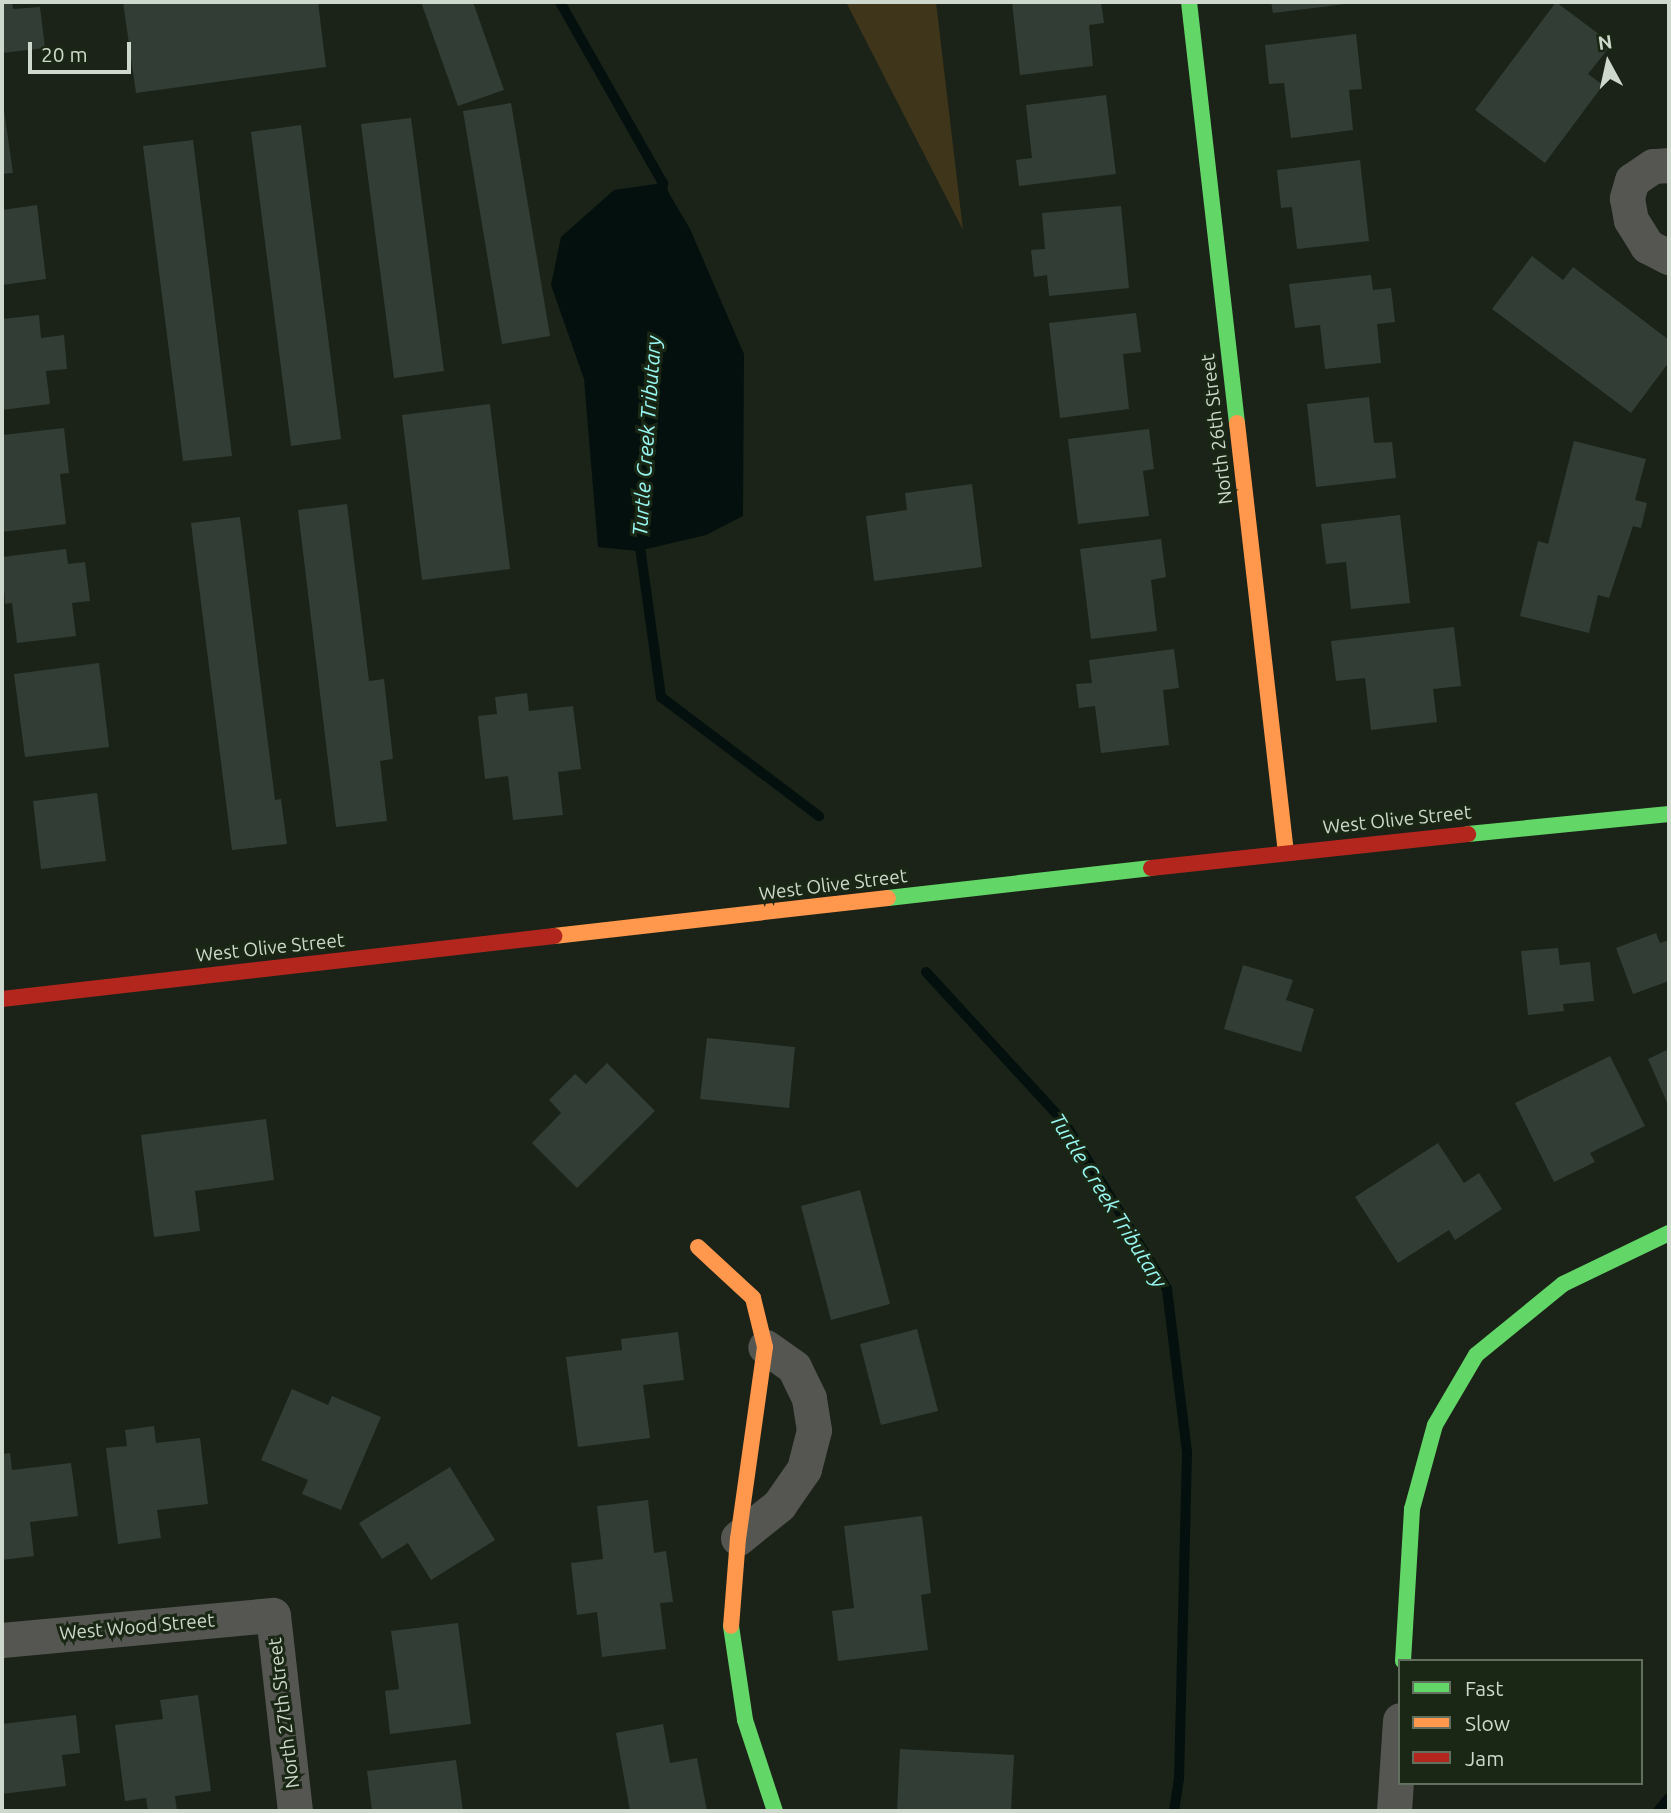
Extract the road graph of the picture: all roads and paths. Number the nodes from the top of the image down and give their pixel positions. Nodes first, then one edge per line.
1 (1189, 2) edge
2 (1669, 165) edge
3 (1669, 257) edge
4 (1669, 814) edge
5 (1286, 852) junction
6 (2, 999) edge
7 (1669, 1233) edge
8 (698, 1247) dead end
9 (765, 1346) junction
10 (738, 1538) junction
11 (273, 1615) joint
12 (2, 1640) edge
13 (1403, 1659) edge
14 (1398, 1750) edge
15 (295, 1811) edge
16 (775, 1811) edge
17 (1394, 1811) edge

1 - 5 street, North 26th Street
2 - 3 street
4 - 5 street, West Olive Street
5 - 6 street, West Olive Street
7 - 13 street
8 - 9 street
9 - 10 street
9 - 10 street
10 - 16 street
11 - 12 street, West Wood Street
11 - 15 street, North 27th Street
14 - 17 street

